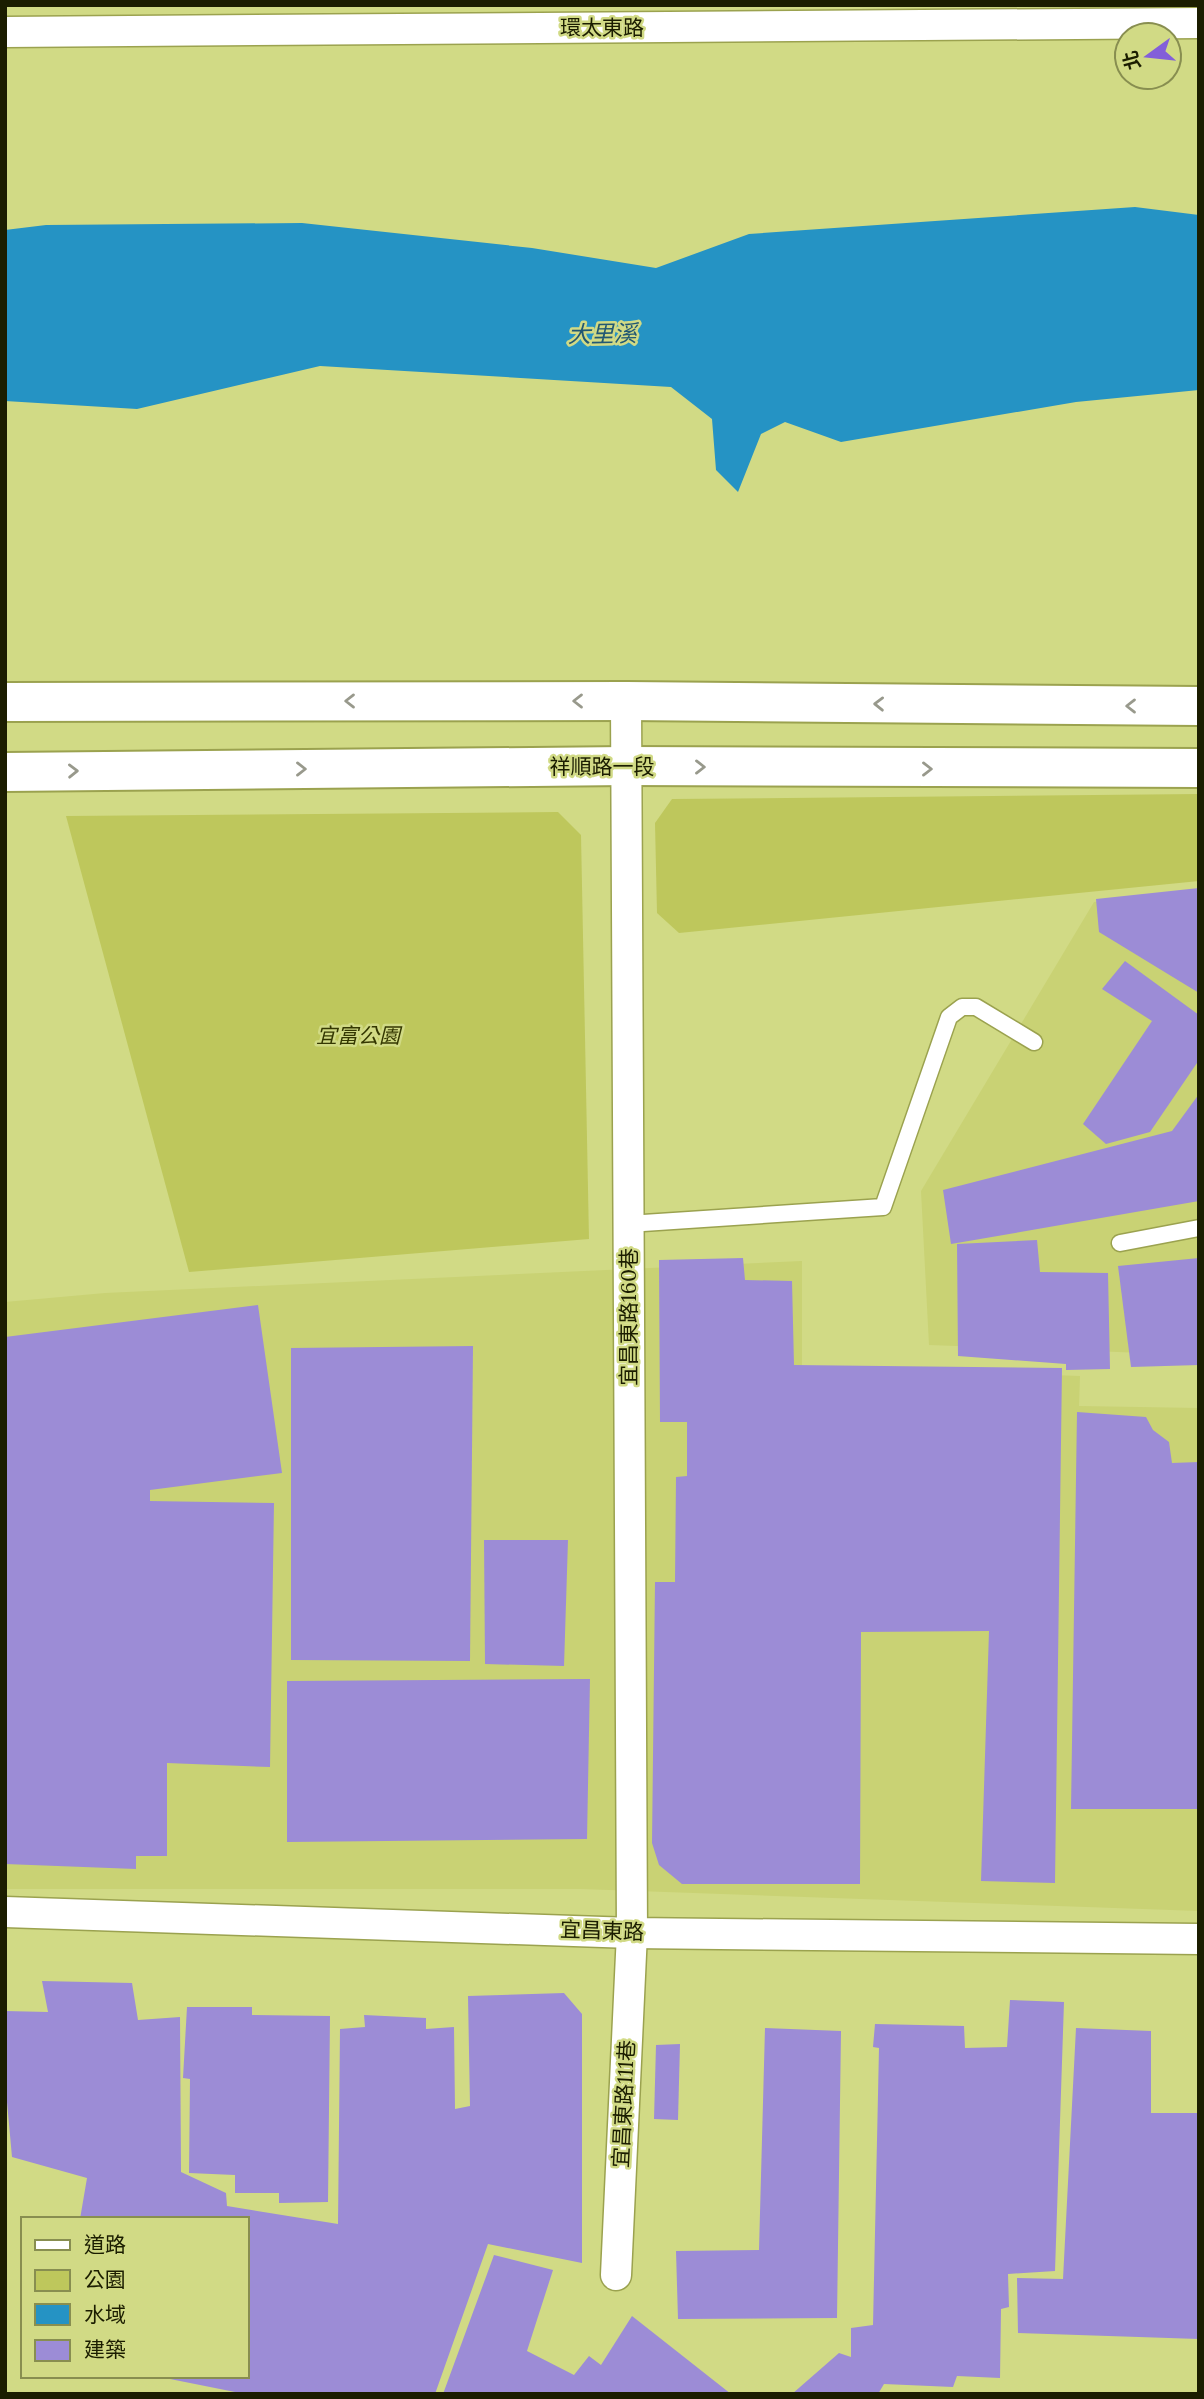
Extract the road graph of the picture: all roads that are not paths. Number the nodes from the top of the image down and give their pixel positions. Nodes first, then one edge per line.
1 (1199, 23) edge
2 (5, 32) edge
3 (626, 701) junction
4 (5, 702) edge
5 (1199, 706) edge
6 (626, 766) junction
7 (1199, 768) edge
8 (5, 772) edge
9 (1034, 1042) dead end
10 (628, 1224) junction
11 (1199, 1227) edge
12 (1121, 1243) dead end
13 (5, 1912) edge
14 (632, 1933) junction
15 (1199, 1938) edge
16 (616, 2275) dead end

1 - 2 street, 環太東路
3 -> 4 street
5 -> 3 street
3 - 6 street, 宜昌東路160巷
6 -> 7 street, 祥順路一段
8 -> 6 street, 祥順路一段
6 - 10 street, 宜昌東路160巷
9 - 10 lane
10 - 14 street, 宜昌東路160巷
11 - 12 lane
13 - 14 street, 宜昌東路
14 - 15 street, 宜昌東路
14 - 16 street, 宜昌東路111巷

